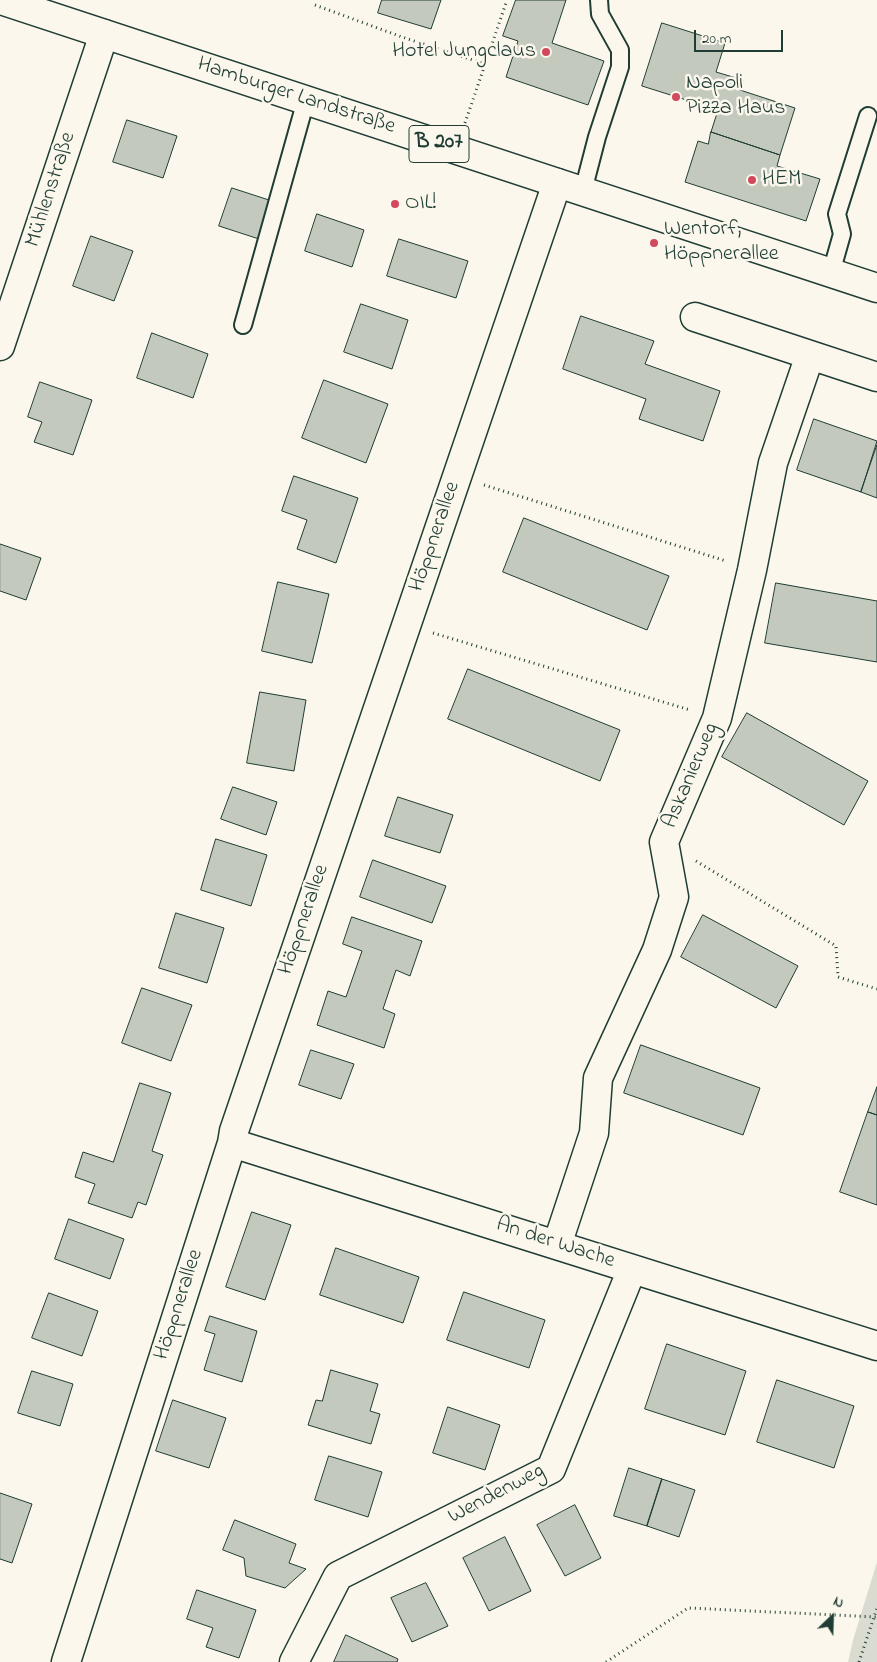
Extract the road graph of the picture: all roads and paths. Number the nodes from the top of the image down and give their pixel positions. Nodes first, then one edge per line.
1 (1, 0) edge
2 (507, 0) edge
3 (599, 0) edge
4 (315, 4) dead end
5 (104, 34) junction
6 (485, 64) junction
7 (306, 100) junction
8 (868, 116) dead end
9 (456, 149) junction
10 (570, 187) junction
11 (831, 273) junction
12 (877, 288) edge
13 (695, 317) dead end
14 (243, 325) dead end
15 (0, 346) edge
16 (810, 355) junction
17 (877, 377) edge
18 (457, 476) junction
19 (752, 570) junction
20 (406, 625) junction
21 (716, 718) junction
22 (664, 842) junction
23 (877, 989) edge
24 (232, 1143) junction
25 (557, 1245) junction
26 (632, 1268) junction
27 (877, 1346) edge
28 (877, 1608) edge
29 (876, 1617) edge
30 (66, 1662) edge
31 (294, 1662) edge
32 (606, 1662) edge
33 (859, 1662) edge

1 - 5 street, Hamburger Landstraße / B 207
2 - 6 path
3 - 10 lane
4 - 6 path
5 - 7 street, Hamburger Landstraße / B 207
5 - 15 street, Mühlenstraße
6 - 9 path
7 - 9 street, Hamburger Landstraße / B 207
7 - 14 lane
8 - 11 lane
9 - 10 street, Hamburger Landstraße / B 207
10 - 11 street, Hamburger Landstraße / B 207
10 - 18 street, Höppnerallee
11 - 12 street, Hamburger Landstraße / B 207
13 - 16 street
16 - 17 street
16 - 19 street, Askanierweg
18 - 19 path
18 - 20 street, Höppnerallee
19 - 21 street, Askanierweg
20 - 21 path
20 - 24 street, Höppnerallee
21 - 22 street, Askanierweg
22 - 23 path
22 - 25 street, Askanierweg
24 - 25 street, An der Wache
24 - 30 street, Höppnerallee
25 - 26 street, An der Wache
26 - 27 street, An der Wache
26 - 31 street, Wendenweg
28 - 29 path
29 - 32 path
29 - 33 path

